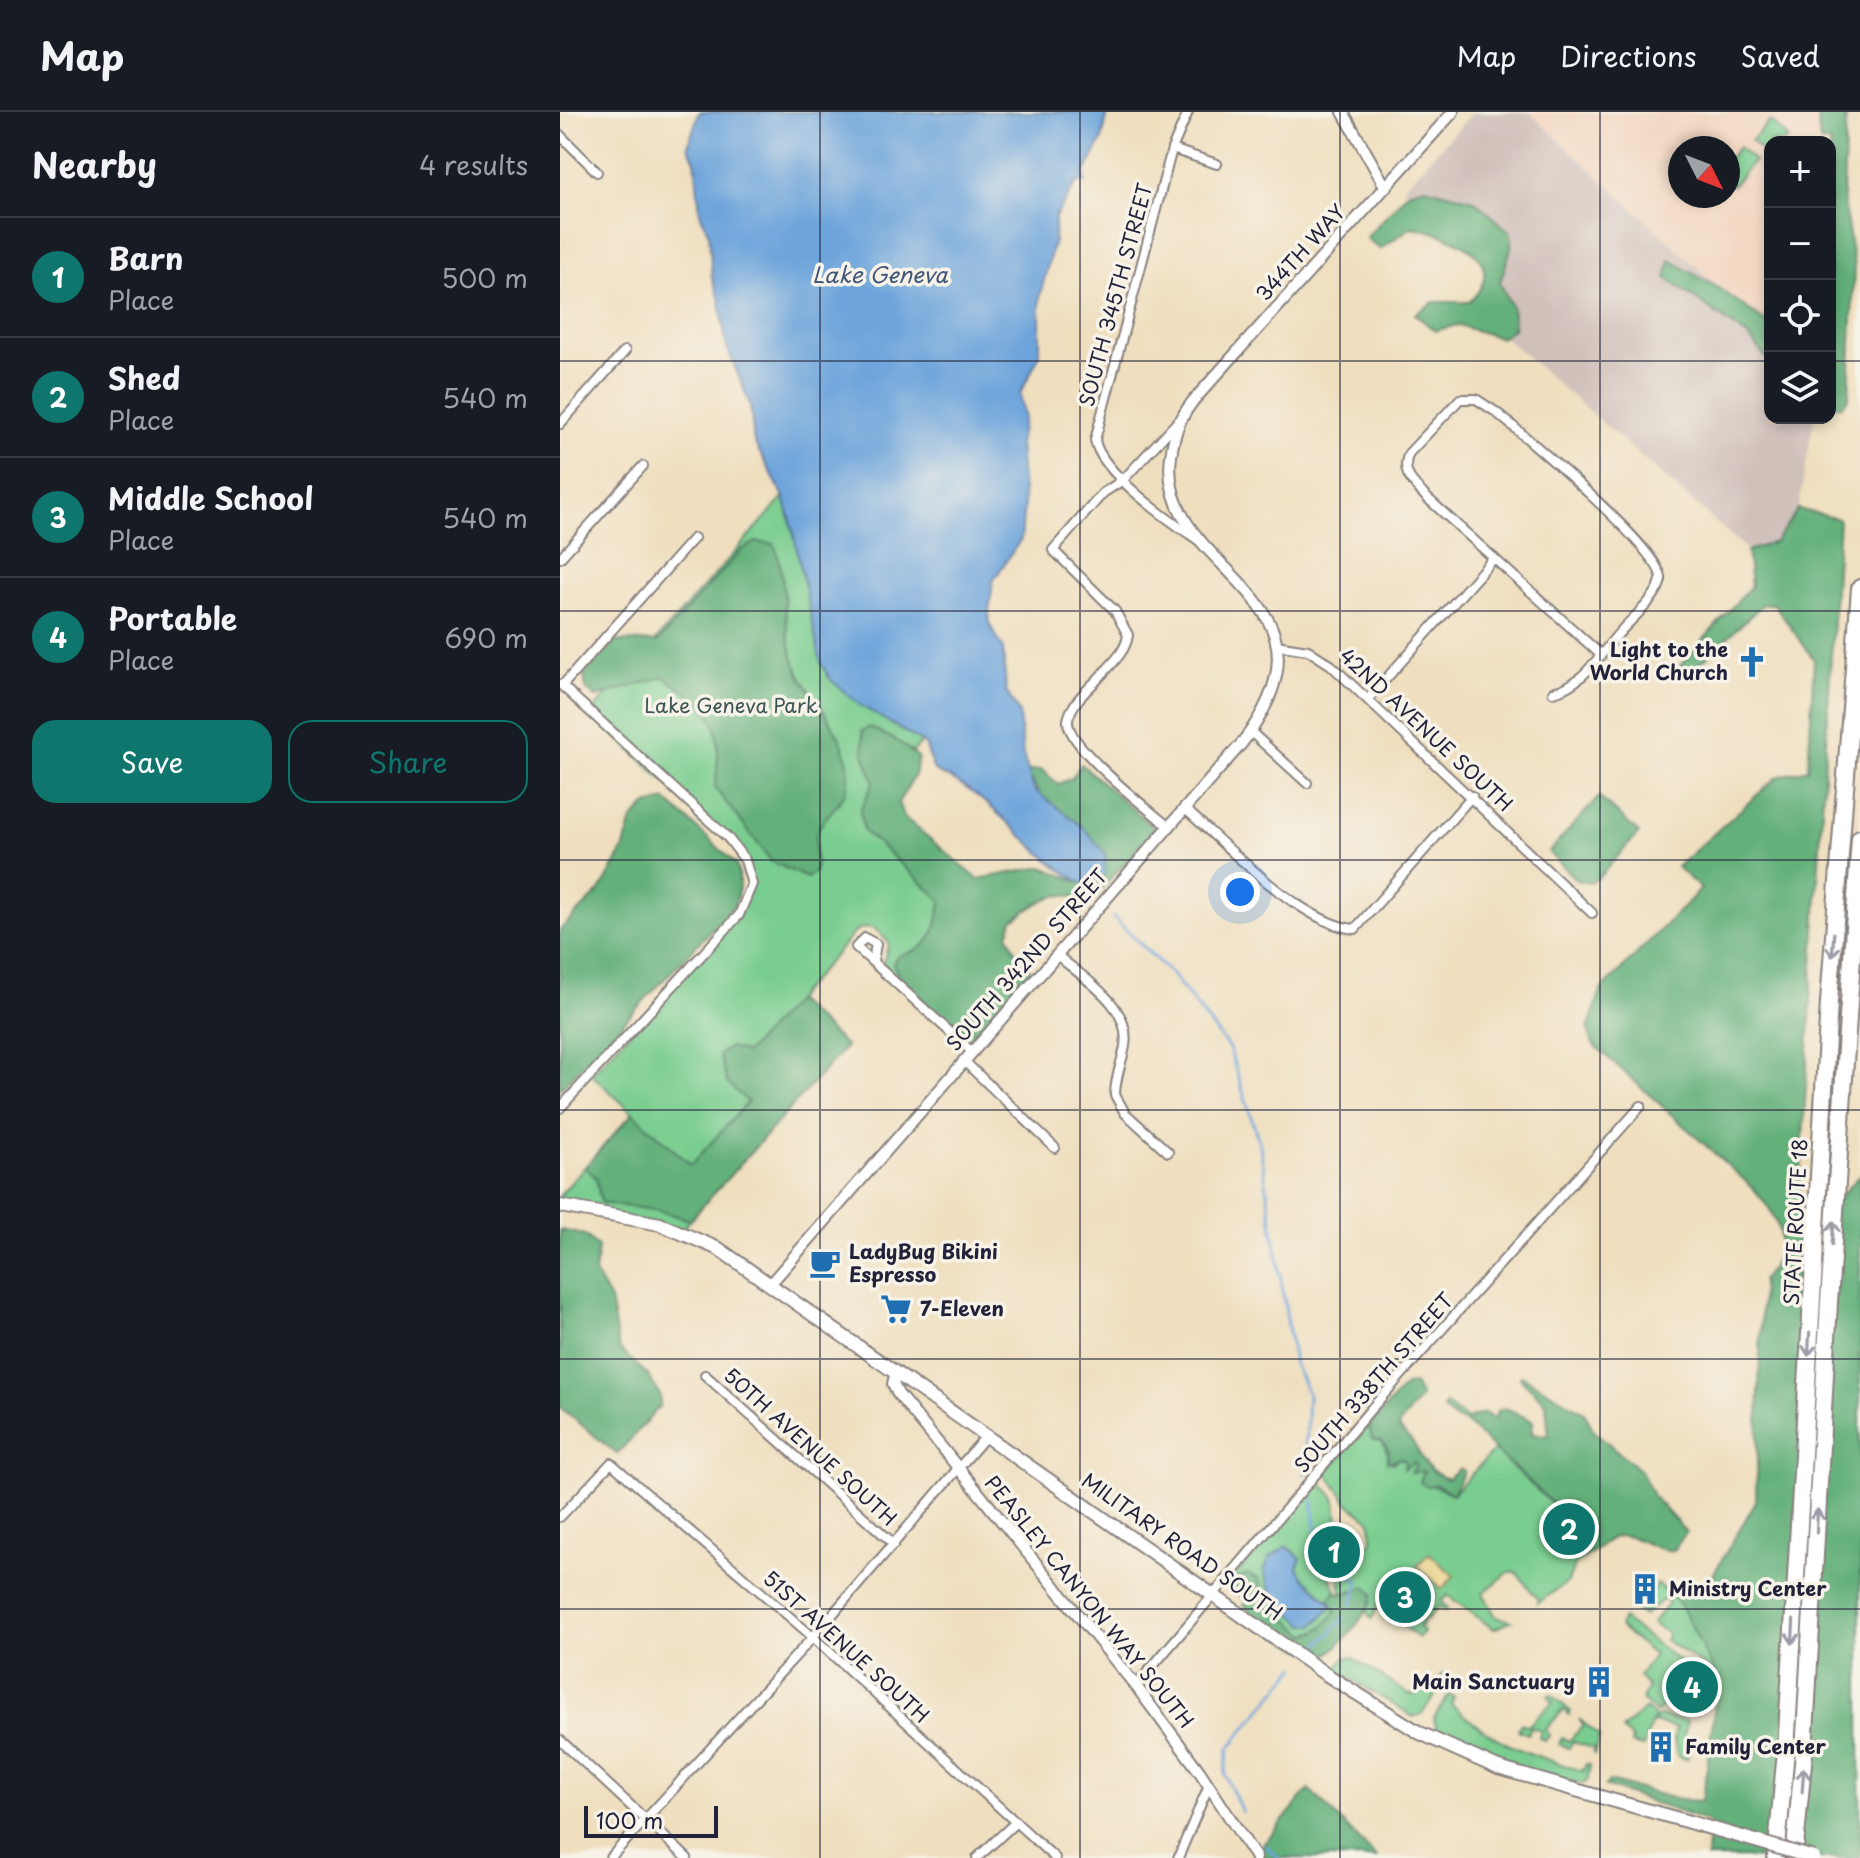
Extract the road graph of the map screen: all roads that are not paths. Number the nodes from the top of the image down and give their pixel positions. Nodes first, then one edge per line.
1 (1188, 112) edge
2 (1343, 112) edge
3 (1453, 112) edge
4 (560, 135) edge
5 (1172, 149) junction
6 (1217, 164) dead end
7 (597, 172) dead end
8 (1385, 186) junction
9 (625, 351) dead end
10 (1179, 420) junction
11 (560, 424) edge
12 (643, 466) dead end
13 (1123, 480) junction
14 (694, 538) dead end
15 (1200, 542) junction
16 (560, 558) edge
17 (1494, 558) junction
18 (1860, 588) edge
19 (1276, 645) junction
20 (1600, 654) junction
21 (561, 685) edge
22 (1553, 692) dead end
23 (1368, 699) junction
24 (1251, 732) junction
25 (1307, 783) dead end
26 (1472, 796) junction
27 (1184, 808) junction
28 (1168, 826) junction
29 (1860, 838) edge
30 (1592, 913) dead end
31 (1057, 955) junction
32 (873, 961) dead end
33 (971, 1051) junction
34 (963, 1060) junction
35 (1641, 1106) dead end
36 (560, 1108) edge
37 (1055, 1148) dead end
38 (1168, 1152) dead end
39 (560, 1206) edge
40 (771, 1283) junction
41 (896, 1372) junction
42 (705, 1375) dead end
43 (987, 1435) junction
44 (960, 1470) junction
45 (560, 1517) edge
46 (894, 1544) junction
47 (1214, 1594) junction
48 (813, 1637) junction
49 (1136, 1686) junction
50 (560, 1740) edge
51 (1209, 1785) junction
52 (644, 1820) junction
53 (1016, 1822) junction
54 (610, 1858) edge
55 (687, 1858) edge
56 (977, 1858) edge
57 (1055, 1858) edge
58 (1178, 1858) edge
59 (1256, 1858) edge
60 (1776, 1858) edge
61 (1794, 1858) edge
62 (1814, 1858) edge

1 - 5 street, SOUTH 345TH STREET
2 - 8 street
3 - 8 street, 344TH WAY
4 - 7 street
5 - 6 street
5 - 13 street, SOUTH 345TH STREET
8 - 10 street, 344TH WAY
9 - 11 street
10 - 13 street
10 - 15 street
12 - 16 street
13 - 15 street
13 - 28 street
14 - 21 street
15 - 19 street
17 - 20 street
17 - 20 street
17 - 23 street
18 -> 60 highway, STATE ROUTE 18
19 - 23 street, 42ND AVENUE SOUTH
19 - 24 street, SOUTH 342ND STREET
20 - 22 street
21 - 36 street
23 - 26 street, 42ND AVENUE SOUTH
24 - 25 street
24 - 27 street, SOUTH 342ND STREET
26 - 27 street
26 - 30 street, 42ND AVENUE SOUTH
27 - 28 street, SOUTH 342ND STREET
28 - 31 street, SOUTH 342ND STREET
61 -> 29 highway, STATE ROUTE 18
31 - 33 street, SOUTH 342ND STREET
31 - 38 street
32 - 33 street
33 - 34 street, SOUTH 342ND STREET
34 - 37 street
34 - 40 street, SOUTH 342ND STREET
35 - 47 street, SOUTH 338TH STREET
39 - 40 main road, MILITARY ROAD SOUTH
40 - 41 main road, MILITARY ROAD SOUTH
41 - 43 main road, MILITARY ROAD SOUTH
41 - 44 street, PEASLEY CANYON WAY SOUTH
42 - 46 street, 50TH AVENUE SOUTH
43 - 44 street
43 - 47 main road, MILITARY ROAD SOUTH
44 - 46 street
44 - 49 street, PEASLEY CANYON WAY SOUTH
45 - 48 street, 51ST AVENUE SOUTH
46 - 48 street
47 - 49 street, SOUTH 338TH STREET
47 - 62 main road, MILITARY ROAD SOUTH, bridge
48 - 52 street
48 - 53 street, 51ST AVENUE SOUTH
49 - 51 street, PEASLEY CANYON WAY SOUTH
50 - 52 street
51 - 58 street
51 - 59 street, PEASLEY CANYON WAY SOUTH
52 - 54 street
52 - 55 street
53 - 56 street
53 - 57 street, 51ST AVENUE SOUTH

